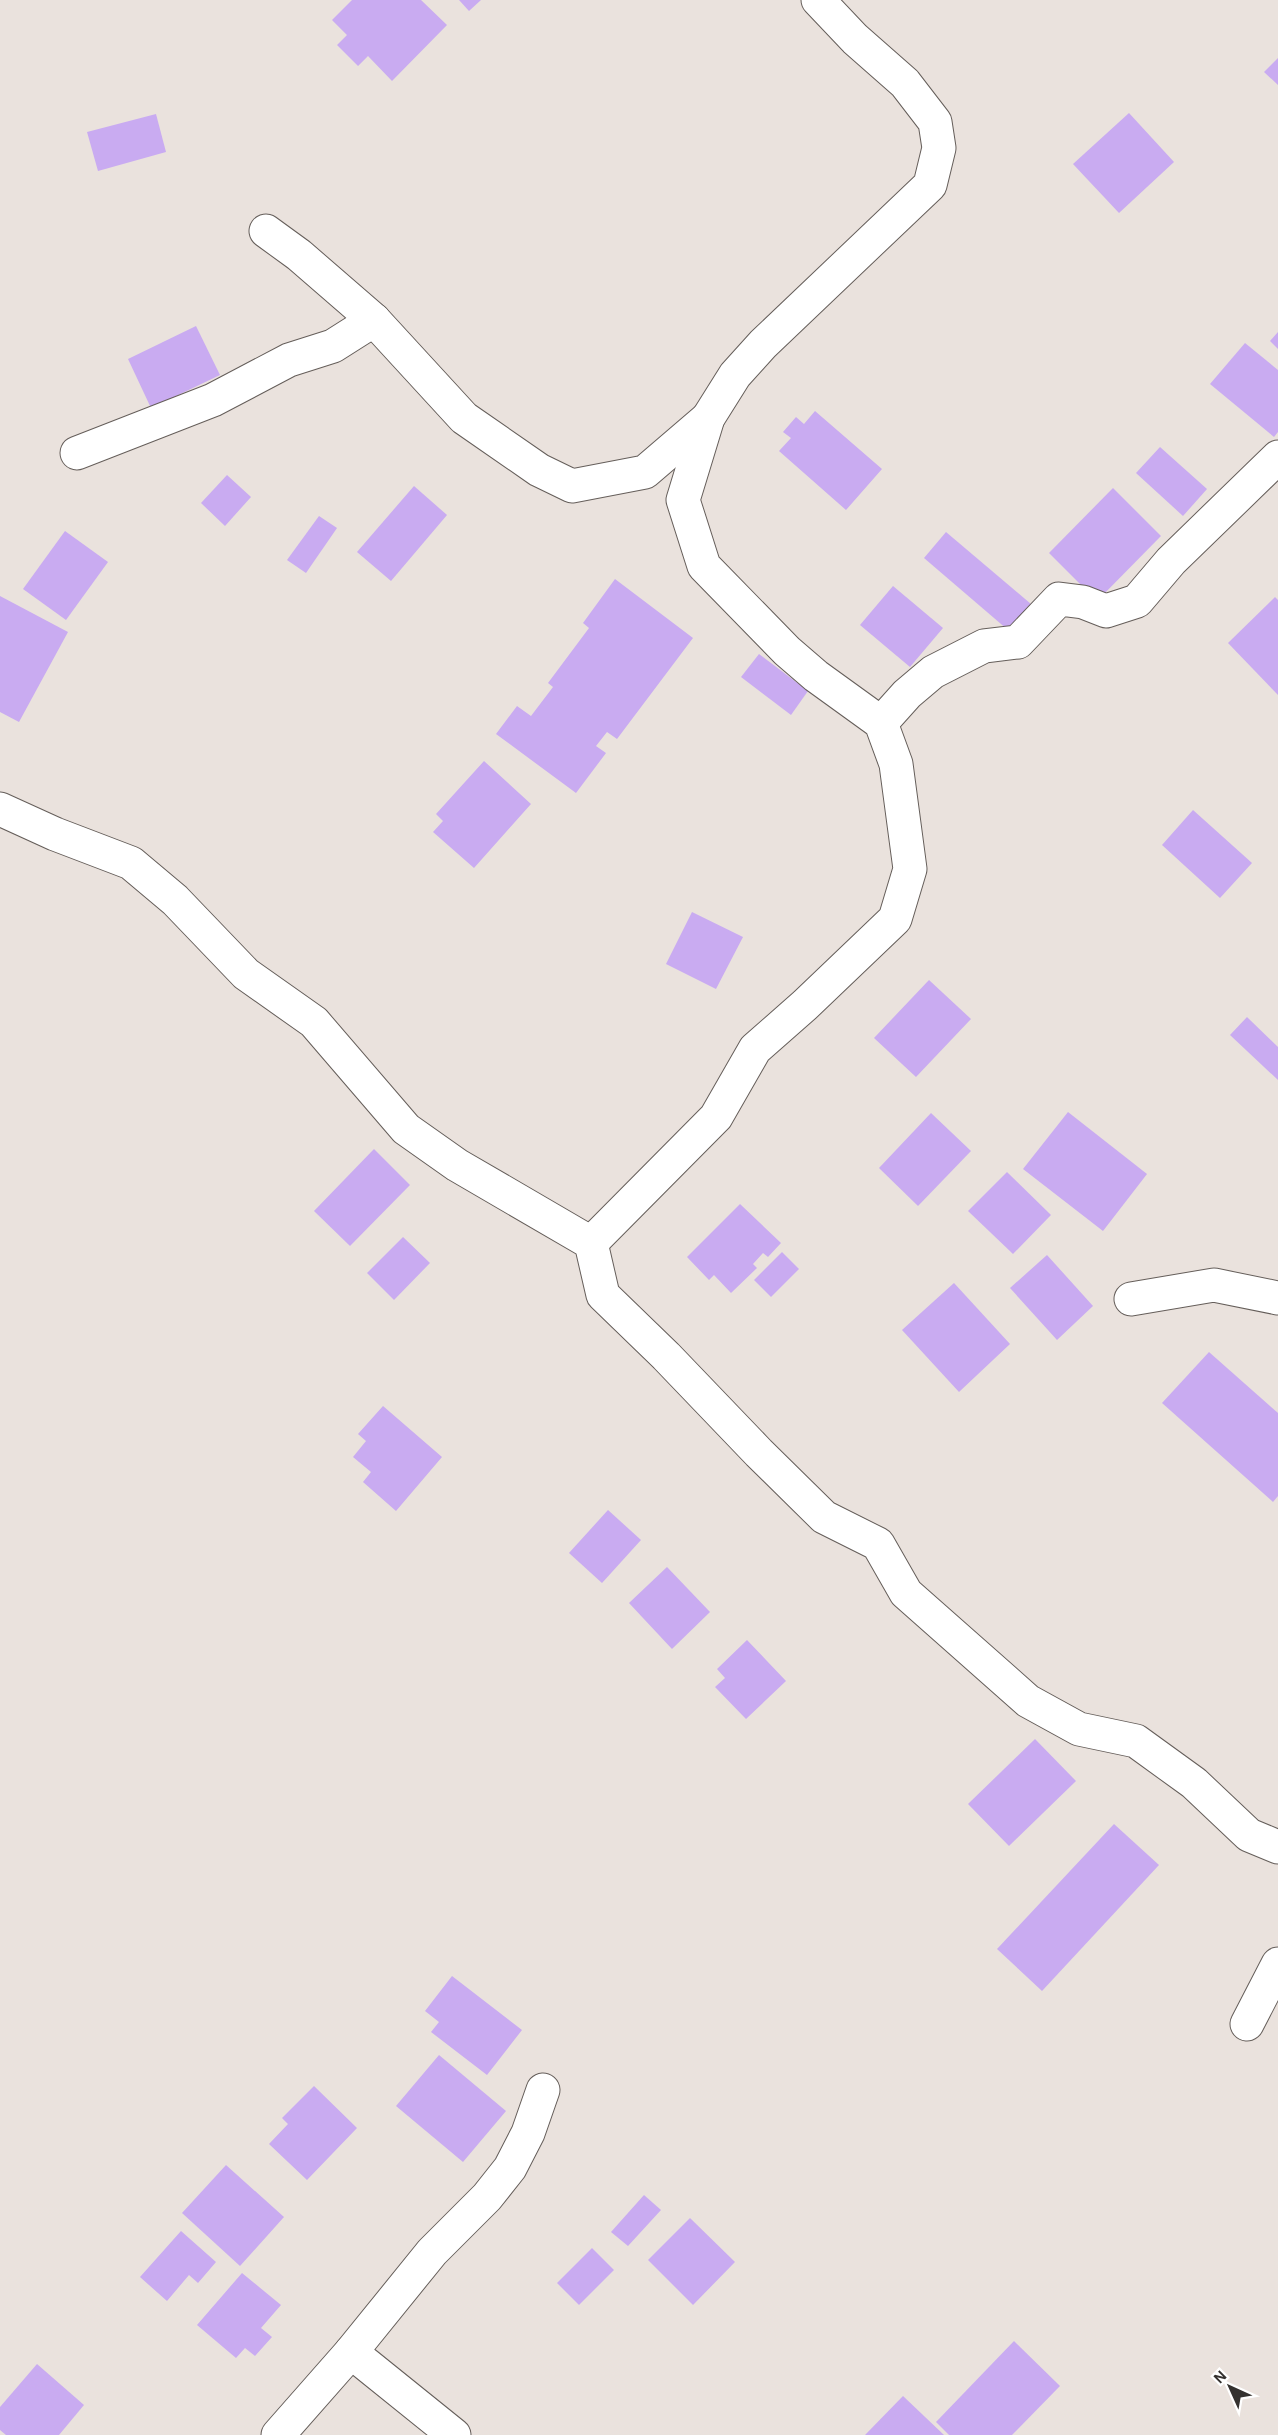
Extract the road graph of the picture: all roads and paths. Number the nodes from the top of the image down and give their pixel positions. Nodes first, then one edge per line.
1 (818, 0) edge
2 (266, 231) dead end
3 (374, 320) junction
4 (708, 418) junction
5 (77, 453) dead end
6 (1278, 457) edge
7 (881, 723) junction
8 (0, 809) edge
9 (591, 1243) junction
10 (1278, 1298) edge
11 (1131, 1299) dead end
12 (1278, 1847) edge
13 (1278, 1964) edge
14 (1247, 2024) dead end
15 (543, 2090) dead end
16 (351, 2352) junction
17 (279, 2435) edge
18 (454, 2435) edge

1 - 4 street
2 - 3 street
3 - 4 street
3 - 5 street
4 - 7 street
6 - 7 street
7 - 9 street
8 - 9 street
9 - 12 street
10 - 11 street
13 - 14 street
15 - 16 street
16 - 17 street
16 - 18 street

